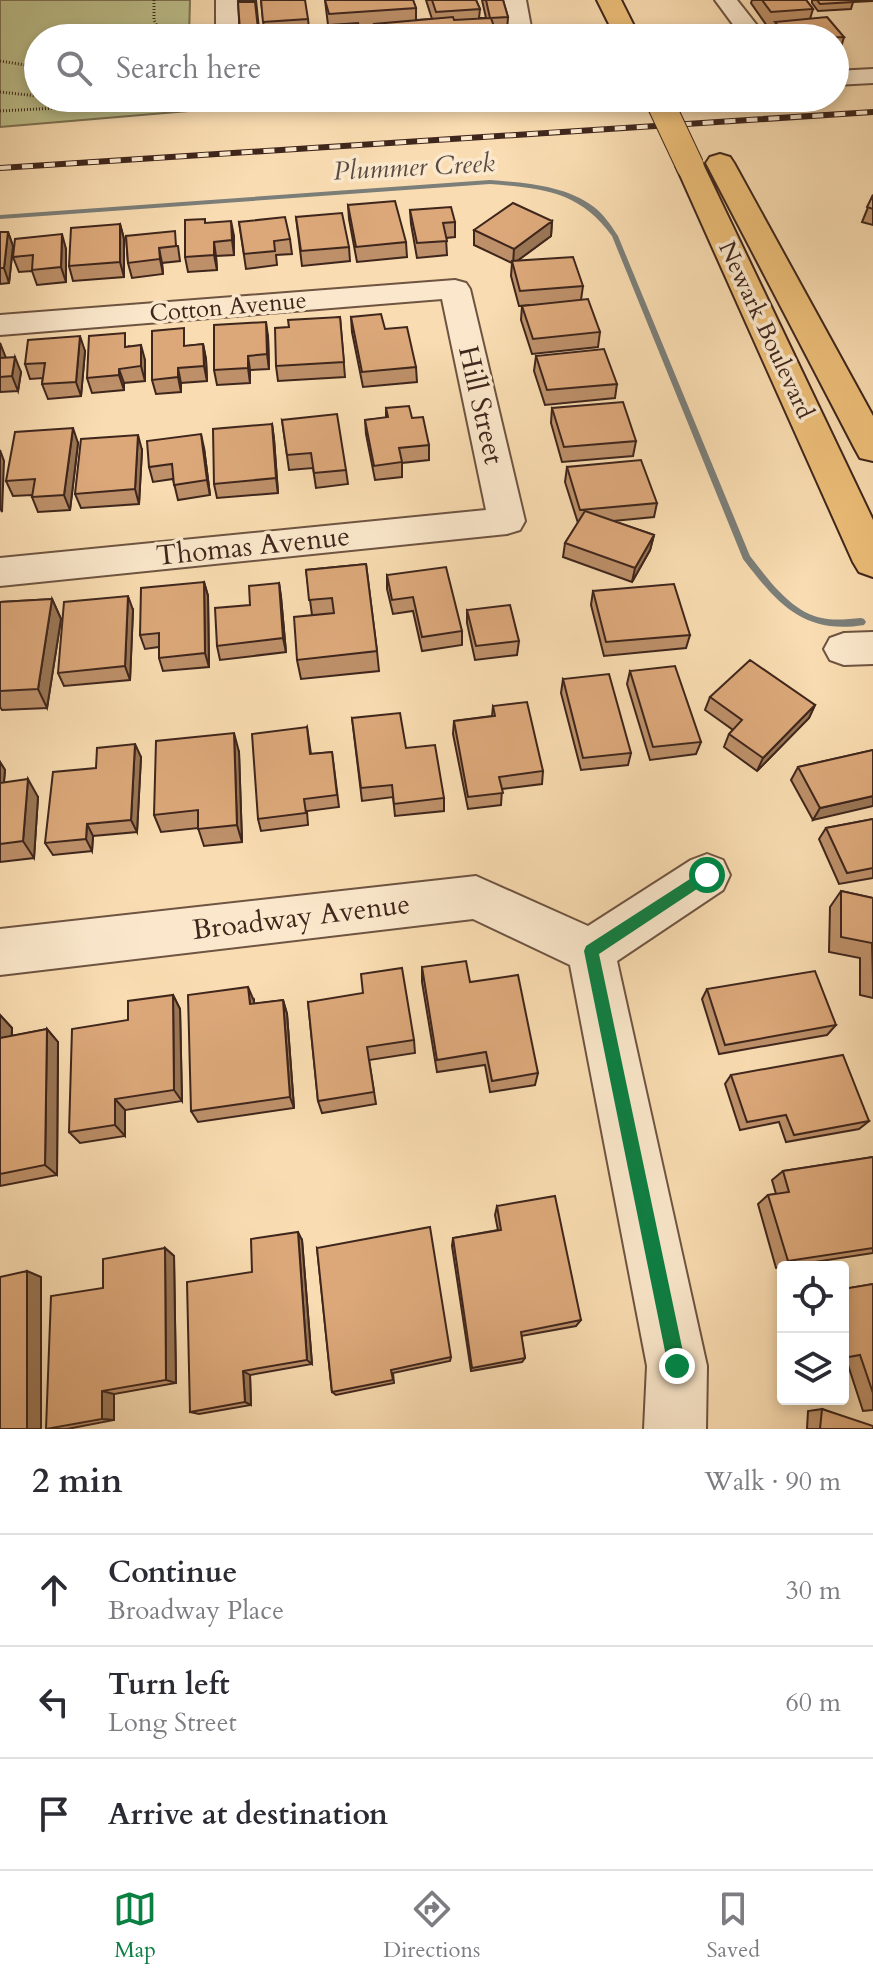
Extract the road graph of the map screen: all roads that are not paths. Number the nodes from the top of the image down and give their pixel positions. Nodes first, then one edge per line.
1 (227, 0) edge
2 (515, 0) edge
3 (609, 0) edge
4 (726, 1) edge
5 (228, 24) edge
6 (519, 24) edge
7 (621, 24) edge
8 (744, 24) edge
9 (873, 76) edge
10 (849, 77) edge
11 (670, 112) edge
12 (706, 156) junction
13 (455, 289) joint
14 (0, 325) edge
15 (873, 449) edge
16 (507, 521) joint
17 (873, 562) edge
18 (0, 572) edge
19 (707, 875) dead end
20 (591, 951) junction
21 (0, 952) edge
22 (675, 1429) edge

1 - 5 street
2 - 6 street
3 - 7 main road
4 - 8 street
9 - 10 street
11 - 12 main road, Newark Boulevard, bridge
12 - 15 main road, Newark Boulevard
12 - 17 main road, Newark Boulevard
13 - 14 street, Cotton Avenue
13 - 16 street, Hill Street
16 - 18 street, Thomas Avenue
19 - 20 street
20 - 21 street, Broadway Avenue
20 - 22 street

